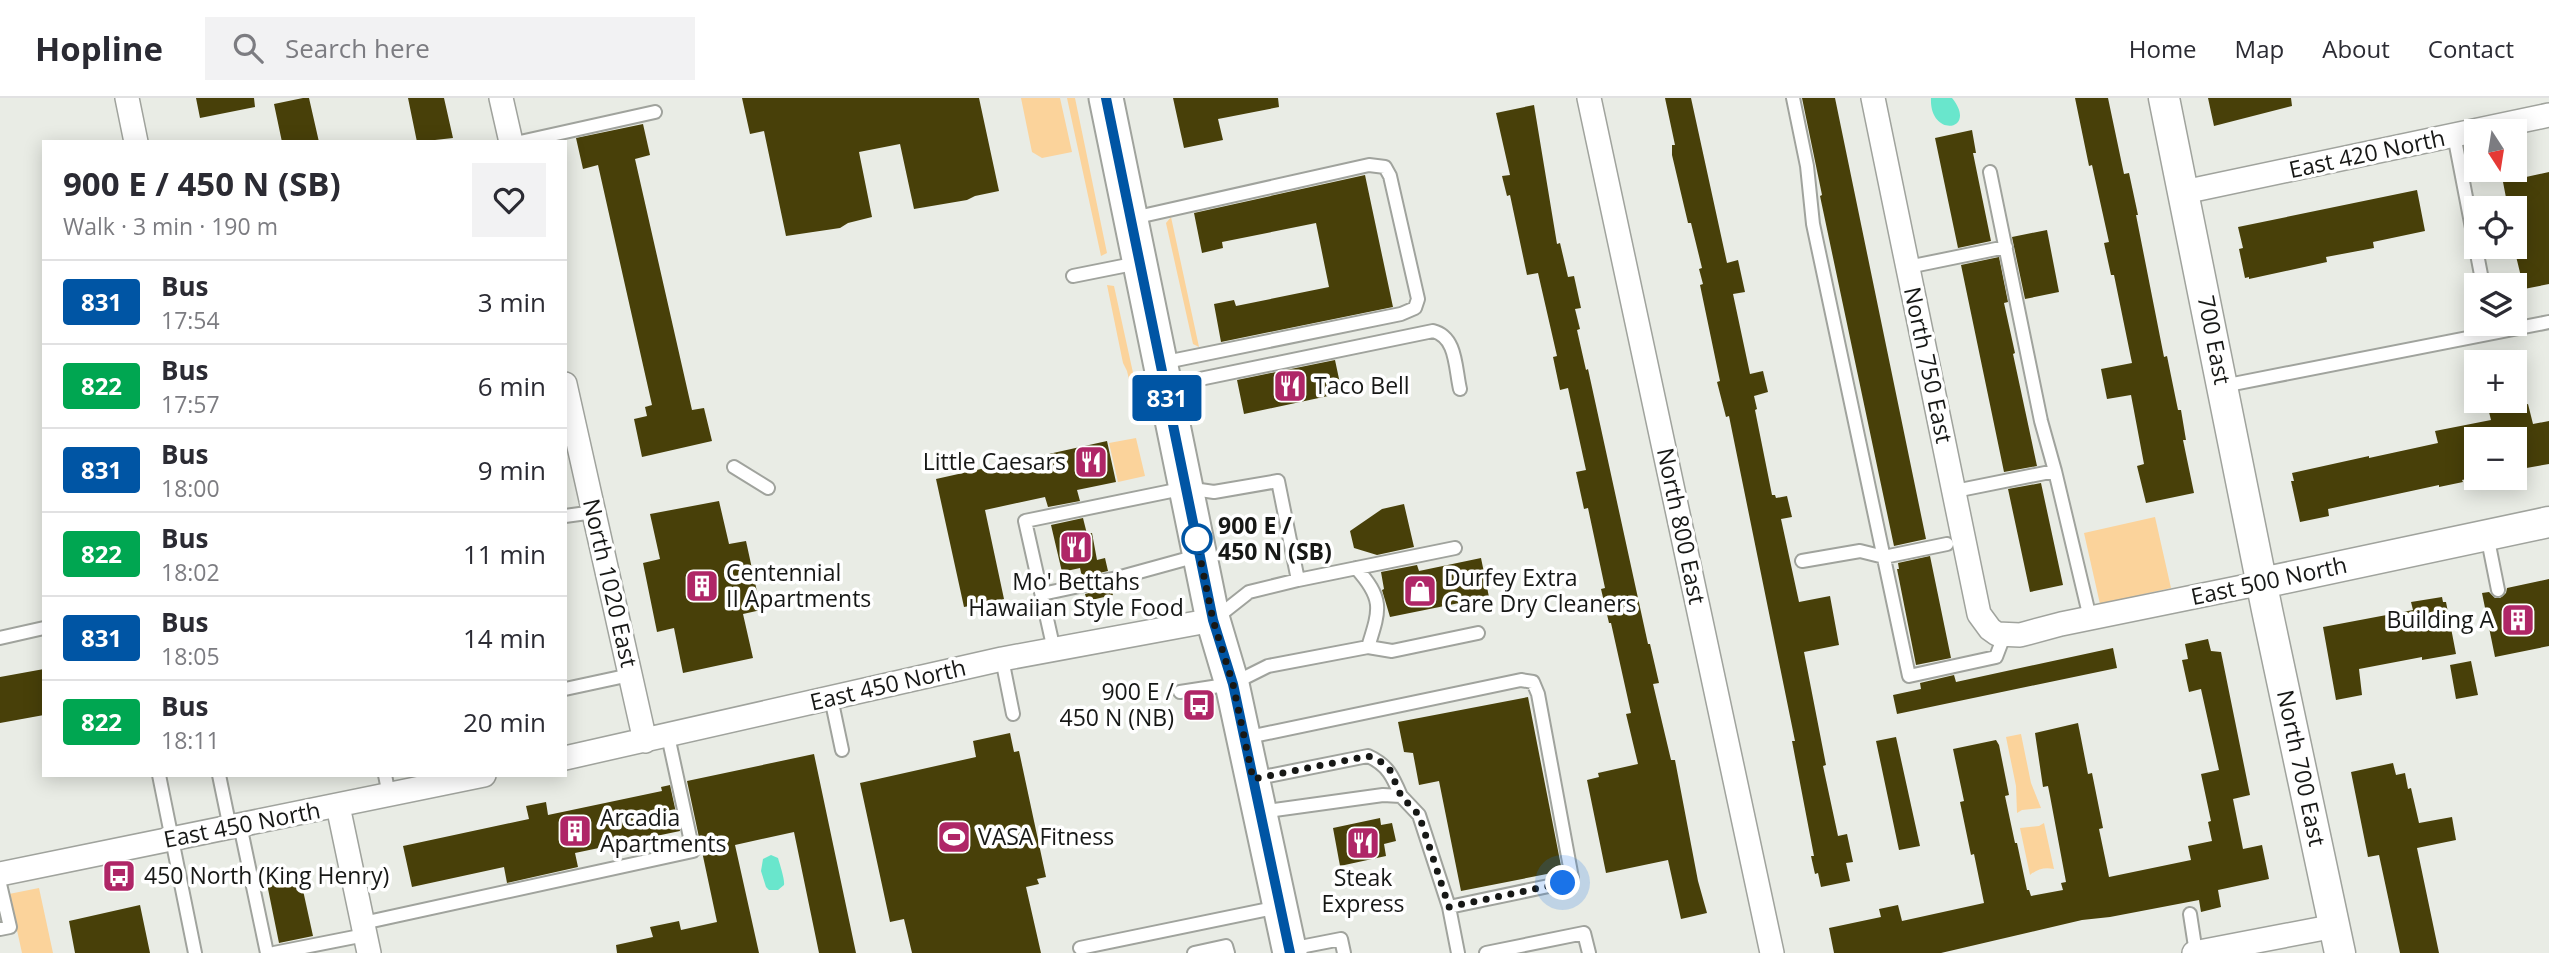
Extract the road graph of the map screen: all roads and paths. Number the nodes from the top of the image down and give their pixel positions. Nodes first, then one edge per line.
1 (127, 98) edge
2 (501, 98) edge
3 (1105, 98) edge
4 (1589, 98) edge
5 (1793, 98) edge
6 (1873, 98) edge
7 (2164, 98) edge
8 (654, 112) dead end
9 (2548, 119) edge
10 (2454, 135) junction
11 (136, 140) edge
12 (511, 140) edge
13 (529, 140) edge
14 (1990, 172) dead end
15 (2185, 192) junction
16 (1130, 219) junction
17 (2006, 247) junction
18 (1139, 262) junction
19 (1908, 267) junction
20 (2481, 273) edge
21 (1073, 276) dead end
22 (2549, 322) edge
23 (2527, 325) edge
24 (2464, 335) edge
25 (1163, 374) junction
26 (2223, 386) junction
27 (1460, 389) dead end
28 (567, 393) edge
29 (733, 467) dead end
30 (2055, 471) junction
31 (768, 488) dead end
32 (1186, 488) junction
33 (1955, 491) junction
34 (594, 512) junction
35 (567, 516) edge
36 (2549, 522) edge
37 (2487, 535) junction
38 (1947, 544) dead end
39 (1455, 548) dead end
40 (1200, 555) junction
41 (1884, 557) junction
42 (1802, 561) dead end
43 (1356, 568) junction
44 (1298, 580) junction
45 (2262, 583) junction
46 (2498, 590) dead end
47 (1042, 594) junction
48 (2090, 618) junction
49 (1213, 620) junction
50 (42, 628) edge
51 (1478, 633) dead end
52 (1997, 633) junction
53 (0, 638) edge
54 (1368, 647) junction
55 (1054, 650) junction
56 (1002, 659) junction
57 (630, 676) junction
58 (1233, 684) junction
59 (567, 689) edge
60 (1180, 692) dead end
61 (831, 698) junction
62 (1013, 714) dead end
63 (668, 736) junction
64 (1244, 738) junction
65 (645, 741) junction
66 (842, 750) dead end
67 (567, 758) edge
68 (159, 777) edge
69 (220, 777) edge
70 (465, 777) edge
71 (1253, 779) junction
72 (387, 785) edge
73 (1401, 796) junction
74 (338, 806) junction
75 (1260, 812) junction
76 (235, 827) junction
77 (171, 839) junction
78 (0, 874) edge
79 (0, 884) edge
80 (1281, 906) junction
81 (1449, 907) junction
82 (2190, 914) dead end
83 (0, 929) edge
84 (366, 937) edge
85 (2337, 940) edge
86 (1080, 948) dead end
87 (1290, 951) edge
88 (195, 953) edge
89 (267, 953) edge
90 (274, 953) edge
91 (1194, 953) edge
92 (1228, 953) edge
93 (1344, 953) edge
94 (1458, 953) edge
95 (1486, 953) edge
96 (1589, 953) edge
97 (1772, 953) edge
98 (2195, 953) edge

1 - 11 street
2 - 12 street
3 - 16 main road
4 - 97 street, North 800 East
5 - 41 lane
6 - 19 street, North 750 East
7 - 15 street, 700 East
8 - 13 lane
9 - 10 street, East 420 North
10 - 15 street, East 420 North
10 - 20 lane
14 - 17 lane
15 - 26 street, 700 East
16 - 18 main road
16 - 25 lane
17 - 19 lane
17 - 30 lane
18 - 21 lane
18 - 25 main road
19 - 33 street, North 750 East
22 - 23 lane
24 - 26 lane
25 - 27 lane
25 - 32 main road
26 - 45 street, 700 East
28 - 34 street, North 1020 East
29 - 31 lane
30 - 33 lane
30 - 48 lane
32 - 40 main road
32 - 44 lane
32 - 47 lane
33 - 52 street, North 750 East
34 - 35 lane
34 - 57 street, North 1020 East
36 - 37 street, East 500 North
37 - 45 street, East 500 North
37 - 46 lane
38 - 41 lane
39 - 43 lane
40 - 47 lane
40 - 49 main road
41 - 42 lane
41 - 52 lane
43 - 44 lane
43 - 54 lane
44 - 49 lane
45 - 48 street, East 500 North
45 - 85 street, North 700 East
47 - 55 lane
48 - 52 street, East 500 North
49 - 55 street, East 450 North
49 - 58 main road
50 - 53 lane
51 - 54 lane
54 - 58 lane
55 - 56 street, East 450 North
56 - 61 street, East 450 North
56 - 62 lane
57 - 59 lane
57 - 65 street, North 1020 East
58 - 60 lane
58 - 64 main road
61 - 63 street, East 450 North
61 - 66 lane
63 - 65 street, East 450 North
63 - 84 lane
64 - 71 main road
64 - 81 lane
65 - 67 street, East 450 North
68 - 77 lane
69 - 76 lane
70 - 72 street, East 450 North
71 - 73 lane
71 - 75 main road
72 - 74 street, East 450 North
73 - 75 lane
73 - 81 lane
74 - 76 street, East 450 North
74 - 84 street
75 - 80 main road
76 - 77 street, East 450 North
76 - 89 lane
77 - 78 street, East 450 North
77 - 88 lane
79 - 83 lane
80 - 86 lane
80 - 87 main road
81 - 94 lane
82 - 98 lane
84 - 90 lane
85 - 98 street
87 - 93 lane
91 - 92 lane
95 - 96 lane

